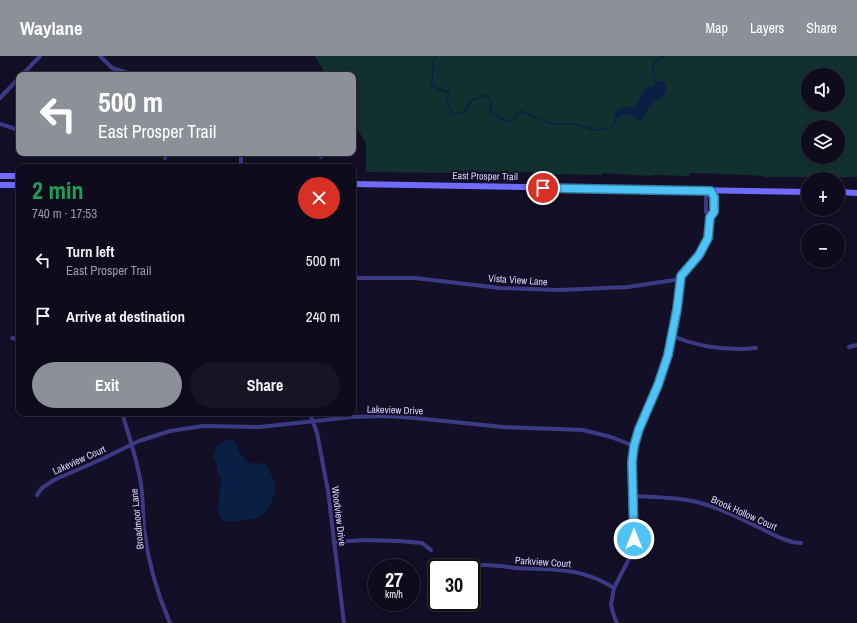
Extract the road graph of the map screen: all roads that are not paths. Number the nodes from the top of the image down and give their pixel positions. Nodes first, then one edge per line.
1 (40, 56) edge
2 (100, 56) edge
3 (25, 72) edge
4 (125, 72) edge
5 (16, 81) edge
6 (0, 98) edge
7 (0, 124) edge
8 (16, 129) edge
9 (0, 176) edge
10 (16, 176) edge
11 (356, 184) edge
12 (0, 185) edge
13 (16, 185) edge
14 (711, 191) junction
15 (801, 192) edge
16 (845, 192) edge
17 (857, 193) edge
18 (710, 217) junction
19 (356, 278) edge
20 (681, 279) junction
21 (672, 336) junction
22 (12, 338) dead end
23 (16, 339) edge
24 (857, 345) edge
25 (849, 347) dead end
26 (756, 348) dead end
27 (123, 416) edge
28 (311, 416) edge
29 (313, 420) junction
30 (132, 444) junction
31 (634, 446) junction
32 (37, 495) dead end
33 (633, 496) junction
34 (334, 542) junction
35 (801, 543) dead end
36 (431, 550) dead end
37 (480, 566) edge
38 (614, 588) junction
39 (170, 623) edge
40 (344, 623) edge
41 (617, 623) edge

1 - 3 street
2 - 4 street
5 - 6 street
7 - 8 street
9 - 10 main road
11 - 14 main road, East Prosper Trail
12 - 13 main road
14 - 15 main road, East Prosper Trail
14 - 18 street
14 - 18 street
16 - 17 main road
18 - 20 street
19 - 20 street, Vista View Lane
20 - 21 street
21 - 26 street
21 - 31 street
22 - 23 street
24 - 25 street
27 - 30 street, Broadmoor Lane
28 - 29 street, Woodview Drive
29 - 30 street, Lakeview Drive
29 - 31 street, Lakeview Drive
29 - 34 street, Woodview Drive
30 - 32 street, Lakeview Court
30 - 39 street, Broadmoor Lane
31 - 33 street
33 - 35 street, Brook Hollow Court
33 - 38 street
34 - 36 street
34 - 40 street, Woodview Drive
37 - 38 street, Parkview Court
38 - 41 street

